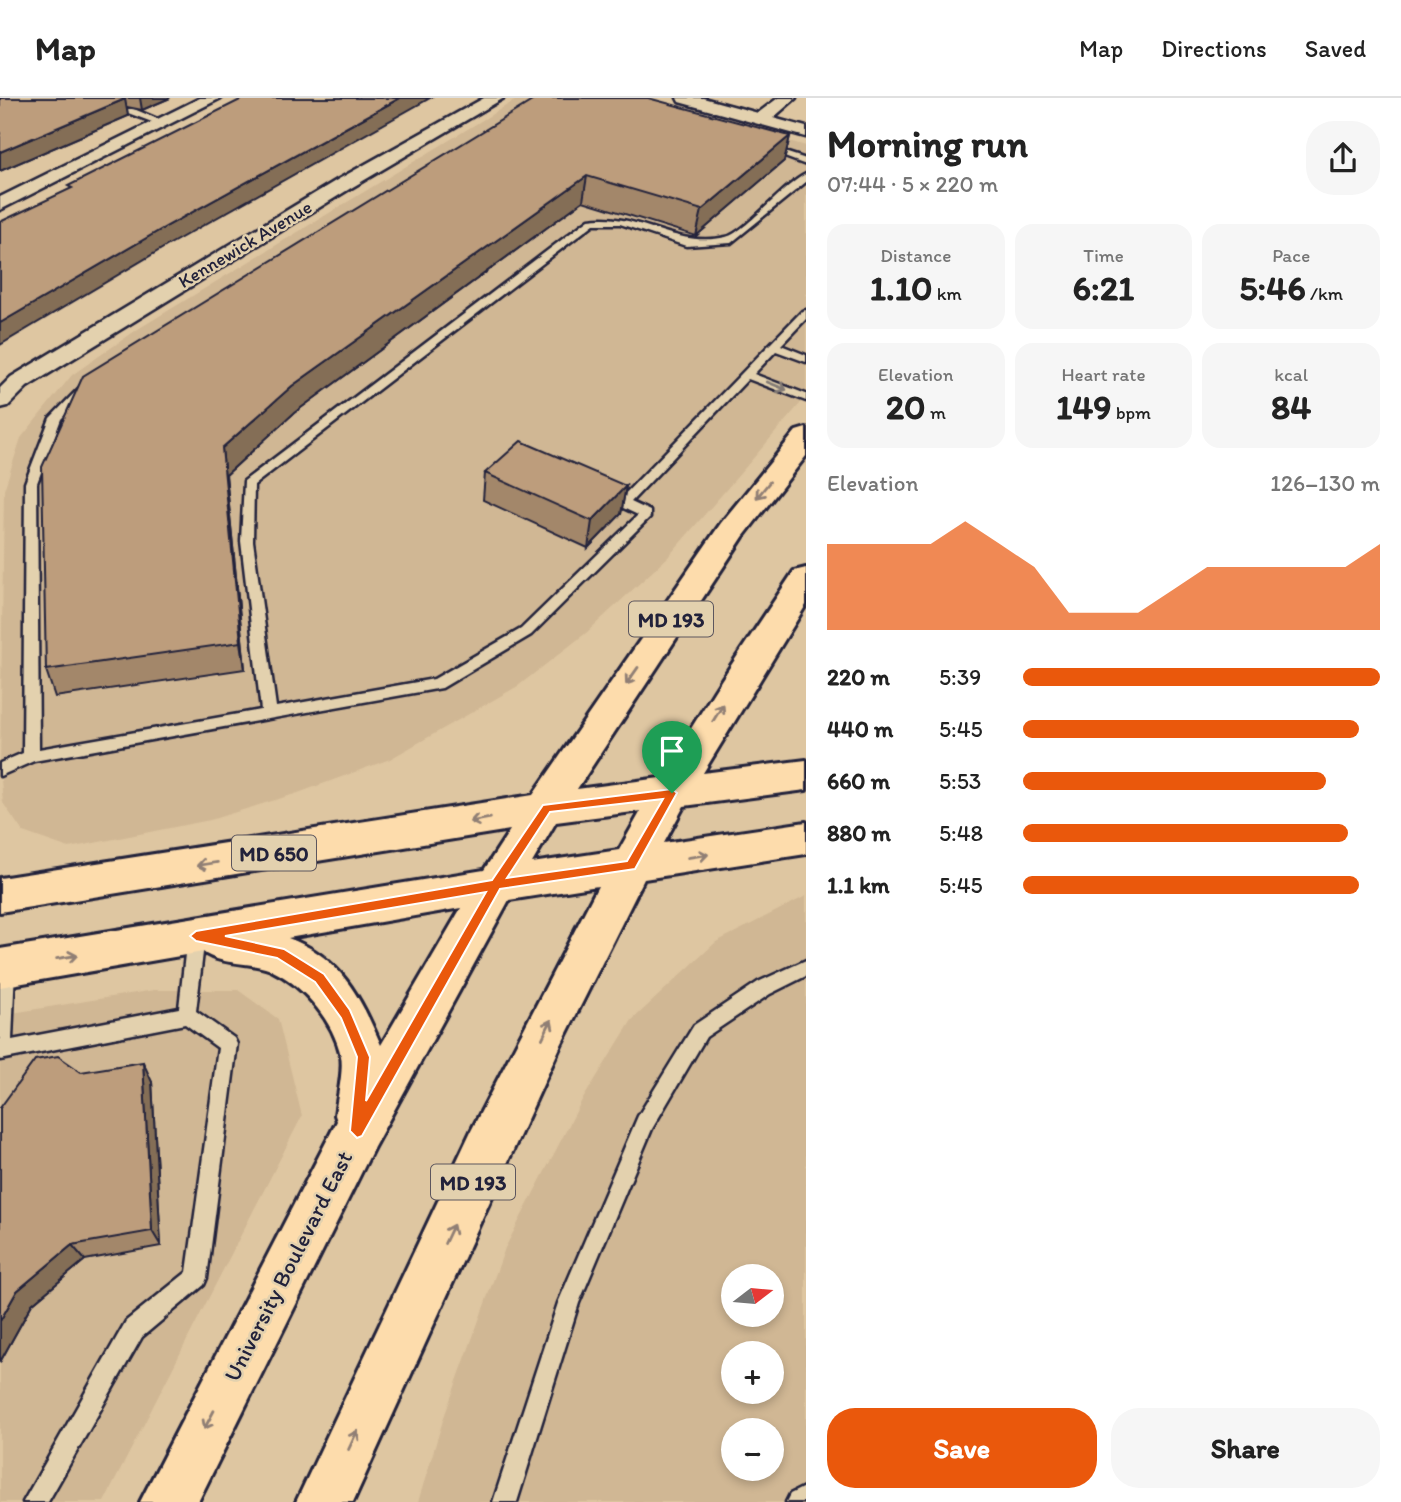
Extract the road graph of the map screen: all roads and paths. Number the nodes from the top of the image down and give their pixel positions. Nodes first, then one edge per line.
1 (213, 98) edge
2 (496, 98) edge
3 (685, 98) edge
4 (788, 98) edge
5 (131, 111) dead end
6 (761, 119) junction
7 (163, 123) junction
8 (806, 132) edge
9 (757, 145) edge
10 (806, 162) edge
11 (806, 177) edge
12 (0, 204) edge
13 (806, 313) edge
14 (774, 346) junction
15 (806, 359) edge
16 (747, 374) junction
17 (94, 382) edge
18 (806, 398) edge
19 (0, 401) edge
20 (806, 437) edge
21 (806, 579) edge
22 (269, 713) junction
23 (31, 756) junction
24 (0, 770) edge
25 (806, 775) edge
26 (672, 793) junction
27 (547, 808) junction
28 (806, 838) edge
29 (630, 865) junction
30 (496, 885) junction
31 (9, 889) edge
32 (196, 936) junction
33 (3, 968) edge
34 (806, 968) edge
35 (187, 1015) junction
36 (1, 1050) edge
37 (357, 1131) junction
38 (806, 1498) edge
39 (35, 1502) edge
40 (168, 1502) edge
41 (324, 1502) edge
42 (505, 1502) edge
43 (798, 1502) edge

1 - 7 street
2 - 19 street, Kennewick Avenue
3 - 6 street
4 - 6 street
5 - 7 lane
6 - 8 street
7 - 12 street
9 - 10 lane
11 - 22 lane
13 - 14 lane
14 - 15 lane
14 - 16 lane
16 -> 18 lane
16 - 22 lane
17 - 23 lane
20 -> 27 main road, University Boulevard East / MD 193
26 -> 21 main road, MD 193
22 - 23 lane
23 - 24 lane
25 - 26 main road, MD 650
26 - 27 main road, MD 650
26 - 29 main road, MD 193
27 - 30 main road, University Boulevard East / MD 193
27 -> 31 main road, MD 650
29 -> 28 main road
29 - 30 main road
41 -> 29 main road, MD 193
30 - 32 main road
30 - 37 main road, University Boulevard East / MD 193
33 -> 32 main road
32 - 35 lane
32 - 37 main road
33 - 36 lane
34 - 42 lane
35 - 36 lane
35 - 39 lane
37 -> 40 main road, University Boulevard East / MD 193
38 - 43 lane

